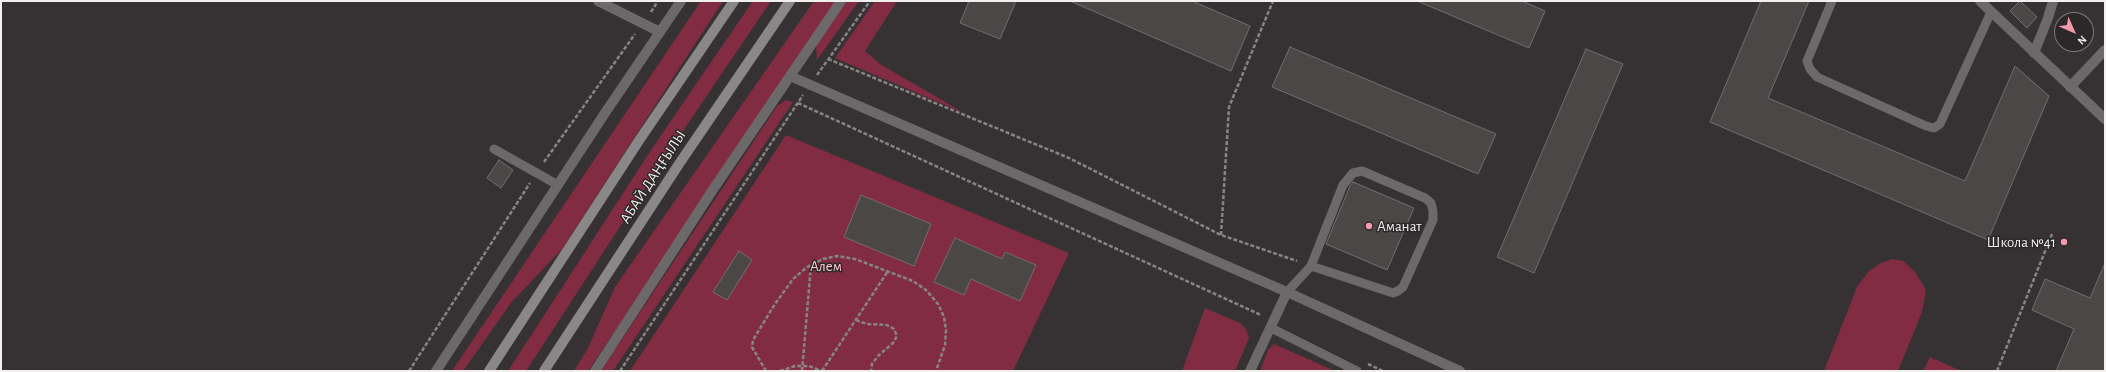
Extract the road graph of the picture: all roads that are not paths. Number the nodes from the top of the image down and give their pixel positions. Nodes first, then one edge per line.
1 (598, 1) edge
2 (681, 1) edge
3 (734, 1) edge
4 (790, 1) edge
5 (841, 1) edge
6 (1832, 1) edge
7 (1980, 1) edge
8 (2053, 1) edge
9 (1990, 12) junction
10 (660, 32) junction
11 (2105, 50) edge
12 (2034, 53) junction
13 (790, 76) junction
14 (2070, 87) junction
15 (2105, 119) edge
16 (494, 149) dead end
17 (558, 185) junction
18 (1310, 266) junction
19 (1287, 292) junction
20 (1272, 324) junction
21 (436, 371) edge
22 (489, 371) edge
23 (544, 371) edge
24 (595, 371) edge
25 (1250, 371) edge
26 (1357, 371) edge
27 (1460, 371) edge

1 - 10 street
2 - 10 street
3 - 22 main road
4 - 23 main road, АБАЙ ДАҢҒЫЛЫ
5 - 13 street
6 - 9 lane
7 - 9 street
8 - 12 street
9 - 12 street
10 - 17 street
11 - 14 street
12 - 14 street
13 - 19 street
13 - 24 street
14 - 15 street
16 - 17 lane
17 - 21 street
18 - 18 lane
18 - 19 lane
19 - 20 street
19 - 27 street
20 - 25 street
20 - 26 lane

